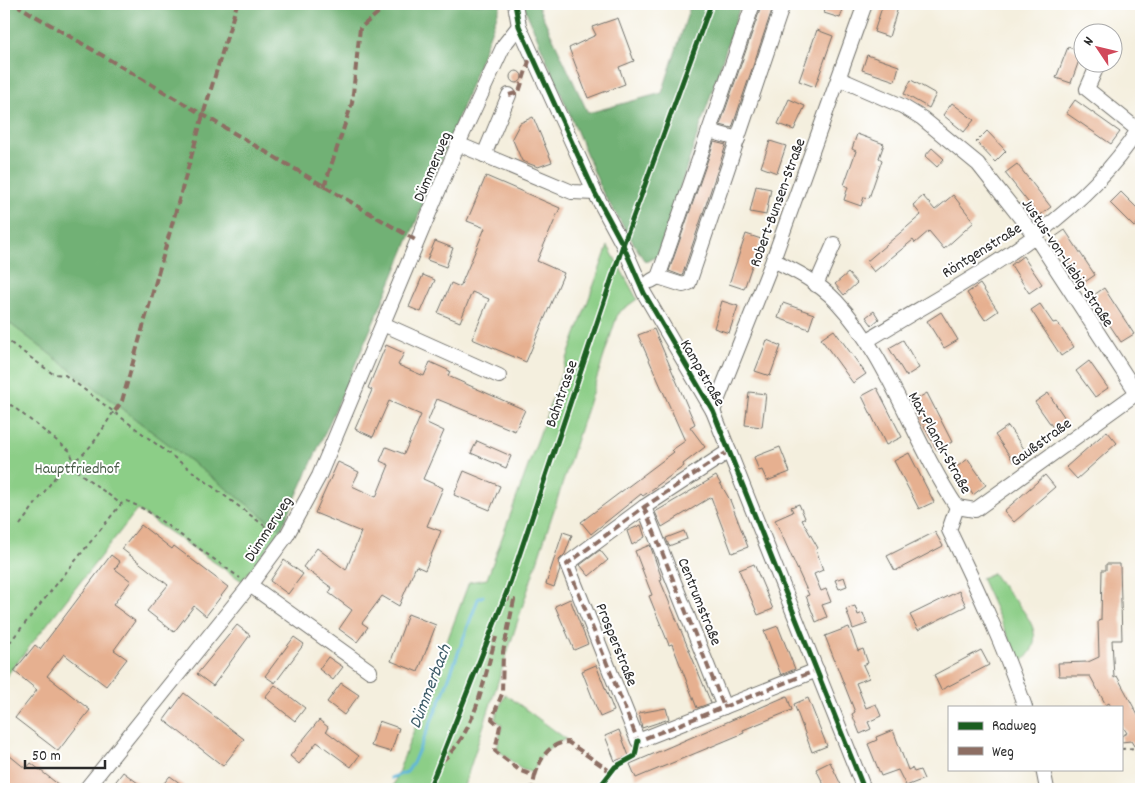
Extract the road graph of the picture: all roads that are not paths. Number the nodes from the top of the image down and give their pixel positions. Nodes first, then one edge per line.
1 (515, 4) edge
2 (753, 4) edge
3 (783, 4) edge
4 (865, 4) edge
5 (519, 26) junction
6 (1094, 72) edge
7 (840, 79) junction
8 (509, 95) dead end
9 (709, 130) junction
10 (738, 139) junction
11 (458, 144) junction
12 (484, 155) junction
13 (595, 193) junction
14 (1035, 236) junction
15 (834, 244) dead end
16 (773, 260) junction
17 (658, 277) junction
18 (641, 285) junction
19 (816, 285) junction
20 (383, 324) junction
21 (868, 340) junction
22 (499, 376) dead end
23 (1139, 391) edge
24 (713, 410) junction
25 (729, 451) junction
26 (644, 507) junction
27 (957, 507) junction
28 (250, 585) junction
29 (817, 670) junction
30 (370, 671) dead end
31 (1025, 706) edge
32 (724, 707) junction
33 (1042, 770) edge
34 (86, 789) edge
35 (864, 789) edge
36 (1047, 789) edge

1 - 5 street, Kampstraße
2 - 9 street
3 - 10 street
4 - 7 street, Robert-Bunsen-Straße
5 - 11 street, Dümmerweg
5 - 13 street, Kampstraße
6 - 14 street, Röntgenstraße
7 - 14 street, Justus-von-Liebig-Straße
7 - 16 street, Robert-Bunsen-Straße
8 - 12 street
9 - 10 street
9 - 17 street
10 - 17 street
11 - 12 street
11 - 20 street, Dümmerweg
12 - 13 street
13 - 18 street, Kampstraße
14 - 21 street, Röntgenstraße
14 - 23 street, Justus-von-Liebig-Straße
15 - 19 street
16 - 19 street, Max-Planck-Straße
16 - 24 street, Robert-Bunsen-Straße
17 - 18 street
18 - 24 street, Kampstraße
19 - 21 street, Max-Planck-Straße
20 - 22 street
20 - 28 street, Dümmerweg
21 - 27 street, Max-Planck-Straße
23 - 27 street, Gaußstraße
24 - 25 street, Kampstraße
25 - 26 street, Prosperstraße
25 - 29 street, Kampstraße
26 - 32 street, Centrumstraße
26 - 32 street, Prosperstraße
27 - 31 street, Max-Planck-Straße
28 - 30 street, Dümmerweg
28 - 34 street, Dümmerweg
29 - 32 street, Prosperstraße
29 - 35 street, Kampstraße
33 - 36 street

